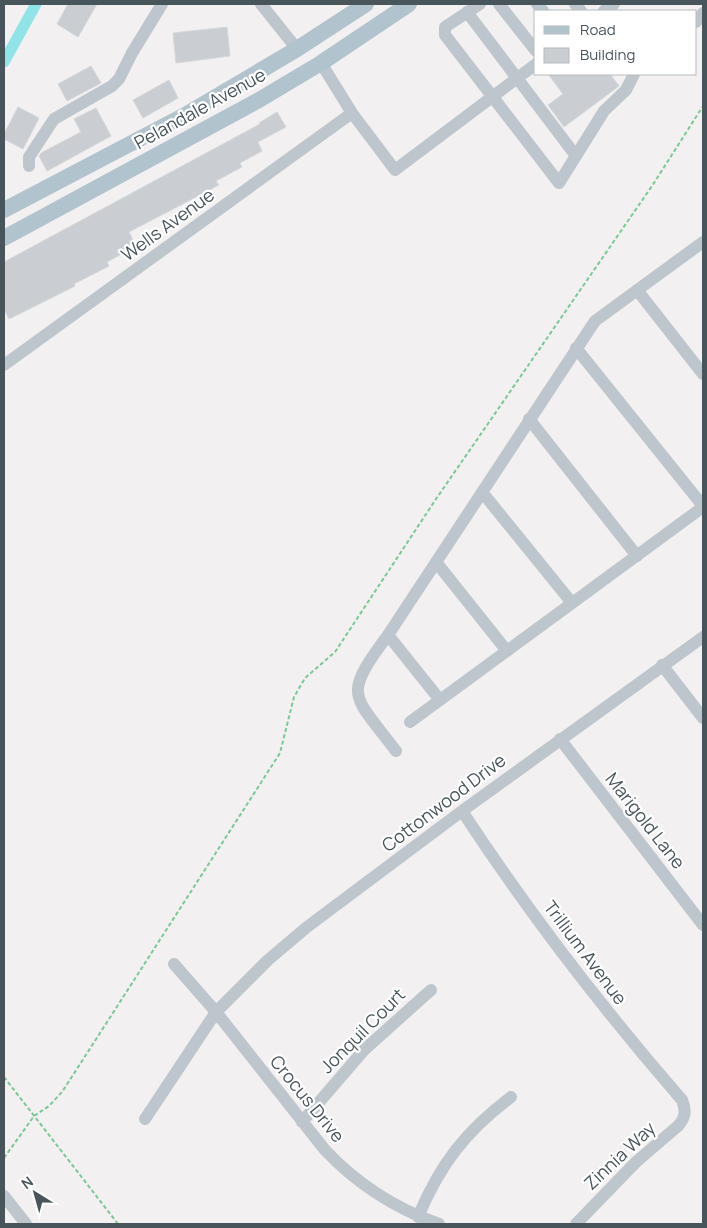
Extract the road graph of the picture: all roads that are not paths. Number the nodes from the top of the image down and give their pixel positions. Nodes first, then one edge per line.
1 (162, 4) edge
2 (261, 4) edge
3 (366, 4) edge
4 (409, 4) edge
5 (480, 4) edge
6 (499, 4) edge
7 (467, 12) junction
8 (534, 48) edge
9 (297, 49) junction
10 (321, 63) junction
11 (534, 66) edge
12 (634, 75) edge
13 (518, 78) junction
14 (493, 96) junction
15 (352, 113) junction
16 (576, 156) junction
17 (29, 166) dead end
18 (4, 210) edge
19 (4, 238) edge
20 (703, 242) edge
21 (637, 290) junction
22 (576, 348) junction
23 (4, 365) edge
24 (703, 374) edge
25 (529, 420) junction
26 (482, 492) junction
27 (703, 507) edge
28 (637, 556) junction
29 (436, 562) junction
30 (572, 603) junction
31 (388, 635) junction
32 (703, 637) edge
33 (507, 651) junction
34 (662, 666) junction
35 (440, 700) junction
36 (703, 718) edge
37 (410, 722) dead end
38 (560, 739) junction
39 (396, 750) dead end
40 (462, 811) junction
41 (703, 925) edge
42 (174, 964) dead end
43 (431, 990) dead end
44 (216, 1012) junction
45 (511, 1097) dead end
46 (685, 1112) joint
47 (145, 1119) dead end
48 (302, 1122) junction
49 (4, 1196) edge
50 (418, 1217) junction
51 (26, 1224) edge
52 (439, 1224) edge
53 (576, 1224) edge

1 - 17 street
2 - 9 street
3 - 9 main road, Pelandale Avenue
4 - 10 main road, Pelandale Avenue
5 - 7 street
6 - 8 street
7 - 13 street
7 - 14 street
9 - 18 main road, Pelandale Avenue
10 - 15 street
10 - 19 main road, Pelandale Avenue
11 - 13 street
12 - 16 street
13 - 14 street
13 - 16 street
14 - 15 street
14 - 16 street
15 - 23 street, Wells Avenue
20 - 21 street
21 - 22 street
21 - 24 street
22 - 25 street
22 - 27 street
25 - 26 street
25 - 28 street
26 - 29 street
26 - 30 street
27 - 28 street
28 - 30 street
29 - 31 street
29 - 33 street
30 - 33 street
31 - 35 street
31 - 39 street
32 - 34 street, Cottonwood Drive
33 - 35 street
34 - 36 street
34 - 38 street, Cottonwood Drive
35 - 37 street
38 - 40 street, Cottonwood Drive
38 - 41 street, Marigold Lane
40 - 44 street, Cottonwood Drive
40 - 46 street, Trillium Avenue
42 - 44 street, Crocus Drive
43 - 48 street, Jonquil Court
44 - 47 street, Cottonwood Drive
44 - 48 street, Crocus Drive
45 - 50 street
46 - 53 street, Zinnia Way
48 - 50 street, Crocus Drive
49 - 51 street
50 - 52 street, Crocus Drive

